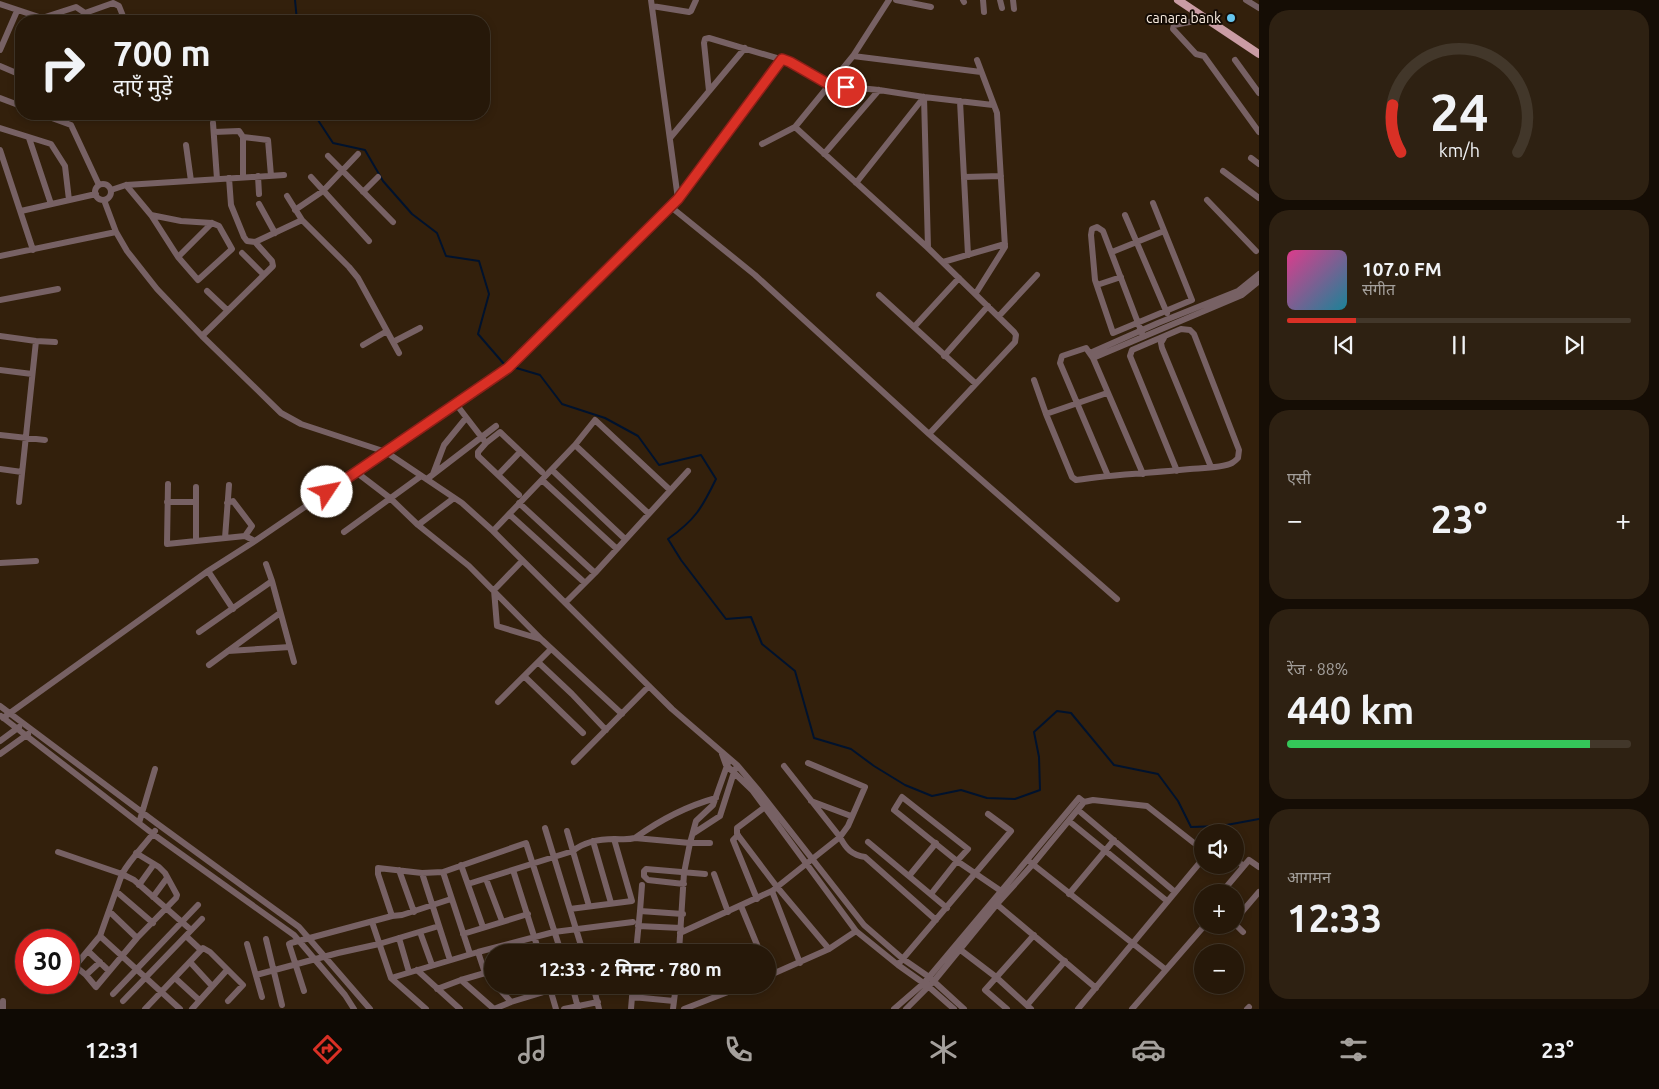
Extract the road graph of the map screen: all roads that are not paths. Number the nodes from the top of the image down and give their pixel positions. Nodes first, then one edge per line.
1 (696, 0) edge
2 (889, 0) edge
3 (896, 0) edge
4 (983, 0) edge
5 (1000, 0) edge
6 (1013, 0) edge
7 (1178, 0) edge
8 (1246, 0) edge
9 (652, 3) edge
10 (1188, 3) edge
11 (0, 4) edge
12 (931, 7) dead end
13 (1002, 8) dead end
14 (1259, 8) edge
15 (1014, 9) dead end
16 (17, 11) junction
17 (984, 12) dead end
18 (85, 13) joint
19 (15, 15) edge
20 (28, 15) edge
21 (54, 15) edge
22 (123, 15) edge
23 (15, 16) edge
24 (1205, 19) junction
25 (745, 48) junction
26 (0, 50) edge
27 (1259, 54) edge
28 (852, 56) junction
29 (782, 59) junction
30 (977, 60) dead end
31 (1235, 60) dead end
32 (0, 66) edge
33 (15, 71) edge
34 (981, 72) junction
35 (830, 85) junction
36 (879, 90) junction
37 (709, 91) junction
38 (1259, 93) edge
39 (924, 97) junction
40 (0, 98) edge
41 (960, 101) junction
42 (15, 104) edge
43 (993, 105) junction
44 (57, 120) edge
45 (213, 123) dead end
46 (795, 127) junction
47 (0, 128) edge
48 (214, 132) junction
49 (1259, 132) edge
50 (29, 138) junction
51 (243, 138) junction
52 (670, 138) junction
53 (762, 144) dead end
54 (186, 145) dead end
55 (0, 150) edge
56 (358, 154) dead end
57 (824, 154) junction
58 (328, 156) dead end
59 (1251, 158) dead end
60 (1259, 164) edge
61 (343, 171) junction
62 (1223, 171) dead end
63 (284, 175) dead end
64 (243, 176) junction
65 (258, 176) junction
66 (271, 176) junction
67 (1001, 176) junction
68 (311, 177) dead end
69 (378, 177) dead end
70 (964, 177) junction
71 (229, 178) junction
72 (217, 179) junction
73 (191, 181) junction
74 (856, 183) junction
75 (98, 185) junction
76 (126, 185) junction
77 (111, 190) junction
78 (323, 191) junction
79 (363, 192) junction
80 (96, 194) junction
81 (259, 194) dead end
82 (286, 196) dead end
83 (1259, 198) edge
84 (678, 199) junction
85 (69, 200) junction
86 (104, 200) junction
87 (1207, 200) dead end
88 (1153, 203) dead end
89 (51, 204) junction
90 (259, 204) dead end
91 (671, 207) junction
92 (296, 210) junction
93 (20, 211) junction
94 (151, 215) junction
95 (1125, 215) dead end
96 (302, 220) junction
97 (393, 222) dead end
98 (212, 223) junction
99 (1164, 230) junction
100 (116, 232) junction
101 (274, 233) junction
102 (369, 241) dead end
103 (255, 242) junction
104 (1137, 242) junction
105 (1005, 244) junction
106 (928, 248) junction
107 (33, 250) junction
108 (1258, 251) edge
109 (1112, 252) junction
110 (242, 253) dead end
111 (968, 255) junction
112 (0, 256) edge
113 (178, 257) junction
114 (943, 262) junction
115 (1259, 274) edge
116 (264, 275) junction
117 (1037, 275) dead end
118 (1121, 277) junction
119 (959, 278) junction
120 (1259, 281) edge
121 (1096, 285) junction
122 (58, 289) dead end
123 (207, 291) dead end
124 (976, 293) junction
125 (1240, 293) junction
126 (879, 295) dead end
127 (0, 300) edge
128 (1192, 300) junction
129 (988, 306) junction
130 (1194, 309) junction
131 (227, 310) junction
132 (1165, 310) junction
133 (999, 316) junction
134 (1172, 321) junction
135 (1138, 323) junction
136 (914, 327) junction
137 (420, 328) dead end
138 (387, 331) junction
139 (1177, 331) junction
140 (1112, 333) junction
141 (1142, 333) junction
142 (0, 336) edge
143 (202, 336) junction
144 (1128, 336) junction
145 (1164, 336) junction
146 (36, 341) junction
147 (55, 342) dead end
148 (392, 342) junction
149 (363, 345) dead end
150 (399, 353) dead end
151 (1090, 353) junction
152 (944, 356) junction
153 (0, 370) edge
154 (32, 374) junction
155 (1034, 380) dead end
156 (975, 384) junction
157 (1107, 393) junction
158 (456, 404) junction
159 (1077, 404) junction
160 (1046, 414) junction
161 (466, 418) junction
162 (496, 426) dead end
163 (930, 434) junction
164 (0, 435) edge
165 (26, 438) junction
166 (45, 440) dead end
167 (484, 440) junction
168 (575, 445) junction
169 (386, 452) junction
170 (520, 452) junction
171 (1211, 467) junction
172 (0, 469) edge
173 (552, 470) junction
174 (688, 471) dead end
175 (1177, 471) junction
176 (22, 472) junction
177 (356, 472) junction
178 (542, 472) dead end
179 (1143, 474) junction
180 (498, 475) junction
181 (1108, 476) junction
182 (427, 477) junction
183 (542, 480) junction
184 (168, 484) dead end
185 (229, 486) dead end
186 (196, 487) dead end
187 (670, 490) junction
188 (519, 495) dead end
189 (390, 498) junction
190 (454, 498) junction
191 (20, 502) dead end
192 (167, 502) junction
193 (196, 502) junction
194 (227, 503) junction
195 (519, 503) junction
196 (589, 505) junction
197 (509, 514) junction
198 (648, 514) junction
199 (580, 516) junction
200 (418, 525) junction
201 (252, 526) junction
202 (493, 531) junction
203 (344, 532) dead end
204 (245, 536) junction
205 (225, 538) junction
206 (557, 538) junction
207 (625, 539) junction
208 (196, 541) junction
209 (255, 541) junction
210 (548, 549) junction
211 (617, 549) junction
212 (522, 560) junction
213 (36, 561) dead end
214 (0, 563) edge
215 (266, 564) dead end
216 (208, 571) junction
217 (595, 573) junction
218 (272, 581) junction
219 (585, 583) junction
220 (494, 590) junction
221 (1117, 599) dead end
222 (566, 602) junction
223 (233, 609) junction
224 (280, 612) junction
225 (199, 632) dead end
226 (542, 640) junction
227 (290, 647) junction
228 (552, 649) junction
229 (228, 650) junction
230 (294, 662) dead end
231 (538, 662) junction
232 (209, 665) dead end
233 (524, 676) junction
234 (649, 686) junction
235 (498, 702) dead end
236 (0, 706) edge
237 (9, 712) junction
238 (622, 714) junction
239 (2, 717) edge
240 (23, 723) junction
241 (17, 729) junction
242 (33, 730) junction
243 (606, 730) junction
244 (583, 733) dead end
245 (26, 736) junction
246 (0, 741) edge
247 (0, 754) edge
248 (574, 762) dead end
249 (728, 762) junction
250 (808, 763) dead end
251 (737, 765) junction
252 (784, 766) dead end
253 (156, 769) dead end
254 (734, 772) junction
255 (716, 798) junction
256 (810, 800) junction
257 (1084, 802) junction
258 (765, 807) junction
259 (1078, 810) junction
260 (143, 813) junction
261 (721, 814) junction
262 (988, 814) dead end
263 (851, 816) junction
264 (1069, 821) junction
265 (139, 823) junction
266 (159, 825) junction
267 (545, 828) dead end
268 (567, 831) dead end
269 (694, 833) junction
270 (153, 834) junction
271 (738, 835) junction
272 (840, 837) junction
273 (635, 838) junction
274 (614, 839) junction
275 (1114, 840) junction
276 (593, 841) junction
277 (868, 842) dead end
278 (1194, 842) edge
279 (690, 843) junction
280 (710, 843) dead end
281 (936, 843) junction
282 (573, 851) junction
283 (1105, 851) junction
284 (58, 852) dead end
285 (136, 852) junction
286 (554, 857) junction
287 (813, 859) junction
288 (957, 861) junction
289 (1030, 862) junction
290 (154, 864) junction
291 (533, 864) junction
292 (806, 865) junction
293 (462, 866) junction
294 (1244, 866) edge
295 (1259, 867) edge
296 (1194, 869) edge
297 (399, 870) junction
298 (513, 870) junction
299 (443, 872) junction
300 (422, 873) junction
301 (684, 873) junction
302 (122, 874) junction
303 (705, 874) dead end
304 (714, 874) dead end
305 (976, 874) junction
306 (1237, 874) edge
307 (909, 876) junction
308 (167, 878) junction
309 (486, 878) junction
310 (234, 879) junction
311 (468, 884) junction
312 (684, 884) junction
313 (1229, 884) edge
314 (139, 885) junction
315 (642, 885) dead end
316 (228, 887) junction
317 (775, 889) junction
318 (1001, 890) junction
319 (117, 892) junction
320 (1175, 892) junction
321 (1259, 892) edge
322 (931, 894) junction
323 (1069, 894) junction
324 (153, 897) junction
325 (451, 899) junction
326 (757, 899) junction
327 (995, 902) junction
328 (1167, 902) junction
329 (611, 903) junction
330 (198, 905) dead end
331 (432, 905) junction
332 (589, 906) junction
333 (741, 906) junction
334 (274, 908) junction
335 (947, 908) junction
336 (166, 909) junction
337 (570, 909) junction
338 (1244, 910) edge
339 (640, 911) junction
340 (110, 912) junction
341 (414, 912) junction
342 (728, 912) junction
343 (528, 914) junction
344 (683, 914) junction
345 (268, 915) junction
346 (392, 916) junction
347 (202, 919) dead end
348 (936, 920) junction
349 (182, 922) junction
350 (372, 922) junction
351 (502, 922) junction
352 (153, 923) junction
353 (636, 924) junction
354 (439, 926) junction
355 (483, 928) junction
356 (575, 928) junction
357 (192, 930) junction
358 (681, 931) junction
359 (856, 931) junction
360 (420, 932) junction
361 (554, 932) junction
362 (463, 934) junction
363 (1197, 934) edge
364 (1034, 935) junction
365 (100, 936) junction
366 (186, 936) junction
367 (138, 938) junction
368 (310, 938) junction
369 (399, 938) junction
370 (534, 938) junction
371 (266, 939) dead end
372 (300, 941) junction
373 (247, 944) dead end
374 (379, 944) junction
375 (536, 944) edge
376 (558, 944) edge
377 (580, 944) edge
378 (636, 944) edge
379 (680, 944) edge
380 (757, 944) edge
381 (1133, 944) junction
382 (958, 947) junction
383 (829, 949) junction
384 (201, 950) junction
385 (88, 951) junction
386 (478, 952) junction
387 (470, 954) junction
388 (123, 955) junction
389 (325, 956) junction
390 (314, 959) junction
391 (903, 959) junction
392 (450, 960) junction
393 (1065, 961) junction
394 (100, 962) junction
395 (190, 962) junction
396 (800, 963) junction
397 (296, 964) junction
398 (898, 965) junction
399 (432, 966) junction
400 (137, 969) junction
401 (227, 970) junction
402 (274, 970) junction
403 (417, 970) junction
404 (484, 970) edge
405 (1165, 970) junction
406 (108, 971) junction
407 (776, 971) edge
408 (410, 972) junction
409 (484, 973) edge
410 (256, 974) junction
411 (86, 975) junction
412 (146, 977) junction
413 (175, 978) junction
414 (391, 978) junction
415 (996, 978) junction
416 (461, 980) junction
417 (929, 982) junction
418 (212, 986) junction
419 (1096, 988) junction
420 (437, 989) junction
421 (304, 991) dead end
422 (161, 992) junction
423 (113, 994) dead end
424 (506, 994) edge
425 (533, 994) edge
426 (551, 994) edge
427 (574, 994) edge
428 (632, 994) edge
429 (675, 994) edge
430 (725, 994) edge
431 (262, 997) dead end
432 (632, 997) junction
433 (199, 1000) junction
434 (3, 1001) dead end
435 (228, 1001) dead end
436 (674, 1001) junction
437 (122, 1002) dead end
438 (511, 1002) junction
439 (282, 1005) dead end
440 (598, 1005) edge
441 (578, 1007) edge
442 (695, 1007) edge
443 (1029, 1007) edge
444 (3, 1009) edge
445 (144, 1009) edge
446 (180, 1009) edge
447 (192, 1009) edge
448 (354, 1009) edge
449 (370, 1009) edge
450 (426, 1009) edge
451 (460, 1009) edge
452 (556, 1009) edge
453 (564, 1009) edge
454 (631, 1009) edge
455 (673, 1009) edge
456 (684, 1009) edge
457 (894, 1009) edge
458 (906, 1009) edge
459 (954, 1009) edge
460 (964, 1009) edge
461 (1007, 1009) edge
462 (1078, 1009) edge
463 (1132, 1009) edge

1 - 9 street
2 - 28 street
3 - 12 street
4 - 17 street
5 - 13 street
6 - 15 street
7 - 10 main road
8 - 14 street
9 - 52 street
10 - 24 main road
11 - 16 street
16 - 19 street
16 - 20 street
18 - 21 street
18 - 22 street
23 - 26 street
24 - 27 main road
24 - 49 street
25 - 29 street
25 - 37 street
25 - 37 street
28 - 34 street
28 - 35 street
29 - 35 street
29 - 84 street
30 - 34 street
31 - 38 street
32 - 33 street
34 - 43 street
35 - 36 street
35 - 46 street
36 - 39 street
36 - 57 street
37 - 52 street
39 - 41 street
39 - 74 street
39 - 106 street
40 - 42 street
41 - 43 street
41 - 70 street
43 - 67 street
44 - 75 street
45 - 48 street
46 - 53 street
46 - 57 street
47 - 50 street
48 - 51 street
48 - 72 street
50 - 85 street
50 - 89 street
51 - 64 street
51 - 66 street
52 - 84 street
54 - 73 street
55 - 93 street
56 - 61 street
57 - 74 street
58 - 61 street
59 - 60 street
61 - 78 street
61 - 79 street
62 - 83 street
63 - 66 street
64 - 65 street
64 - 71 street
65 - 66 street
65 - 81 street
67 - 70 street
67 - 105 street
68 - 78 street
69 - 79 street
70 - 111 street
71 - 72 street
71 - 103 street
72 - 73 street
73 - 76 street
74 - 106 street
75 - 77 street
75 - 80 street
76 - 77 street
76 - 94 street
77 - 86 street
78 - 92 street
78 - 102 street
79 - 97 street
80 - 85 street
80 - 86 street
82 - 92 street
84 - 91 street
85 - 89 street
86 - 100 street
87 - 108 street
88 - 99 street
89 - 93 street
90 - 101 street
91 - 158 street
91 - 163 street
92 - 96 street
93 - 107 street
94 - 98 street
94 - 113 street
95 - 104 street
96 - 101 street
96 - 138 street
98 - 113 street
98 - 113 street
99 - 104 street
99 - 128 street
100 - 107 street
100 - 143 street
101 - 103 street
103 - 116 street
104 - 109 street
104 - 132 street
105 - 111 street
105 - 124 street
106 - 114 street
107 - 112 street
109 - 118 street
109 - 121 street
110 - 116 street
111 - 114 street
114 - 119 street
115 - 125 street
116 - 131 street
117 - 133 street
118 - 121 street
118 - 135 street
119 - 124 street
119 - 136 street
120 - 125 street
121 - 140 street
122 - 127 street
123 - 131 street
124 - 129 street
125 - 130 street
125 - 134 street
126 - 136 street
128 - 130 street
128 - 132 street
129 - 133 street
129 - 152 street
130 - 134 street
131 - 143 street
132 - 134 street
132 - 135 street
133 - 156 street
134 - 139 street
134 - 141 street
135 - 140 street
135 - 141 street
136 - 152 street
137 - 148 street
138 - 148 street
138 - 149 street
139 - 145 street
139 - 171 street
140 - 144 street
141 - 144 street
141 - 151 street
142 - 146 street
143 - 169 street
144 - 151 street
145 - 171 street
145 - 175 street
146 - 147 street
146 - 154 street
148 - 150 street
151 - 157 street
151 - 159 street
152 - 156 street
153 - 154 street
154 - 165 street
155 - 160 street
156 - 163 street
157 - 159 street
157 - 179 street
158 - 161 street
158 - 169 street
159 - 160 street
159 - 181 street
160 - 181 street
161 - 167 street
161 - 182 street
162 - 167 street
163 - 221 street
164 - 165 street
165 - 166 street
165 - 176 street
167 - 170 street
167 - 180 street
167 - 182 street
168 - 173 street
168 - 187 street
168 - 198 street
169 - 177 street
169 - 182 street
170 - 178 street
170 - 180 street
171 - 175 street
172 - 176 street
173 - 183 street
173 - 196 street
174 - 187 street
175 - 179 street
176 - 191 street
177 - 189 street
177 - 209 street
179 - 181 street
180 - 188 street
182 - 189 street
182 - 190 street
183 - 195 street
183 - 199 street
184 - 192 street
185 - 194 street
186 - 193 street
187 - 198 street
189 - 200 street
189 - 203 street
190 - 200 street
190 - 202 street
192 - 193 street
192 - 208 street
193 - 208 street
194 - 201 street
194 - 205 street
195 - 197 street
195 - 206 street
196 - 199 street
196 - 207 street
197 - 202 street
197 - 210 street
198 - 207 street
199 - 211 street
200 - 220 street
201 - 204 street
201 - 209 street
202 - 212 street
204 - 205 street
204 - 209 street
205 - 208 street
206 - 210 street
206 - 217 street
207 - 211 street
209 - 216 street
210 - 219 street
211 - 217 street
212 - 220 street
212 - 222 street
213 - 214 street
215 - 218 street
216 - 223 street
216 - 237 street
217 - 219 street
218 - 223 street
218 - 224 street
219 - 222 street
220 - 226 street
220 - 226 street
222 - 234 street
223 - 225 street
224 - 227 street
224 - 229 street
226 - 228 street
227 - 229 street
227 - 230 street
228 - 231 street
228 - 238 street
229 - 232 street
231 - 233 street
231 - 243 street
233 - 235 street
233 - 244 street
234 - 238 street
234 - 249 street
236 - 237 street
237 - 239 street
237 - 240 street
238 - 243 street
239 - 241 street
240 - 241 street
240 - 242 street
241 - 245 street
241 - 246 street
242 - 245 street
242 - 260 street
243 - 248 street
245 - 247 street
245 - 265 street
249 - 251 street
249 - 254 street
249 - 255 street
250 - 263 street
251 - 254 street
251 - 287 street
252 - 256 street
253 - 260 street
254 - 258 street
254 - 261 street
255 - 261 street
255 - 269 street
255 - 273 street
256 - 263 street
256 - 272 street
257 - 259 street
257 - 278 street
257 - 289 street
258 - 271 street
258 - 292 street
259 - 264 street
259 - 275 street
260 - 265 street
260 - 266 street
261 - 269 street
262 - 305 street
263 - 272 street
264 - 283 street
264 - 289 street
265 - 270 street
266 - 270 street
266 - 310 street
267 - 286 street
268 - 282 street
269 - 279 street
270 - 285 street
270 - 316 street
271 - 317 street
271 - 326 street
272 - 287 street
272 - 348 street
273 - 274 street
273 - 279 street
274 - 276 street
274 - 329 street
275 - 283 street
275 - 320 street
276 - 282 street
276 - 329 street
277 - 307 street
279 - 280 street
279 - 301 street
281 - 288 street
281 - 288 street
281 - 307 street
282 - 286 street
282 - 332 street
283 - 323 street
283 - 328 street
284 - 302 street
285 - 290 street
285 - 302 street
286 - 291 street
286 - 337 street
287 - 292 street
287 - 391 street
288 - 305 street
288 - 322 street
289 - 318 street
289 - 323 street
289 - 327 street
290 - 308 street
290 - 314 street
291 - 293 street
291 - 298 street
291 - 361 street
292 - 317 street
292 - 359 street
293 - 299 street
293 - 311 street
294 - 295 street
296 - 320 street
297 - 300 street
297 - 341 street
297 - 346 street
298 - 309 street
298 - 343 street
299 - 300 street
299 - 325 street
300 - 331 street
301 - 303 street
301 - 312 street
301 - 312 street
302 - 314 street
302 - 319 street
304 - 342 street
305 - 318 street
305 - 335 street
306 - 313 street
307 - 322 street
308 - 324 street
308 - 336 street
309 - 311 street
309 - 351 street
310 - 316 street
310 - 334 street
311 - 355 street
312 - 344 street
314 - 324 street
315 - 339 street
316 - 345 street
317 - 326 street
317 - 383 street
317 - 396 street
318 - 327 street
319 - 340 street
319 - 352 street
320 - 328 street
321 - 338 street
322 - 335 street
323 - 381 street
324 - 336 street
325 - 331 street
325 - 362 street
326 - 333 street
327 - 364 street
327 - 382 street
328 - 381 street
329 - 332 street
330 - 349 street
331 - 341 street
331 - 354 street
332 - 337 street
333 - 342 street
333 - 380 street
334 - 345 street
334 - 368 street
335 - 348 street
336 - 349 street
336 - 352 street
337 - 356 street
339 - 344 street
339 - 353 street
340 - 365 street
340 - 367 street
341 - 346 street
342 - 358 street
343 - 351 street
343 - 370 street
344 - 358 street
345 - 372 street
346 - 350 street
347 - 357 street
348 - 391 street
349 - 357 street
349 - 400 street
350 - 368 street
350 - 374 street
351 - 355 street
352 - 367 street
353 - 356 street
353 - 358 street
353 - 378 street
354 - 360 street
354 - 392 street
355 - 362 street
356 - 361 street
356 - 377 street
357 - 366 street
358 - 379 street
359 - 383 street
359 - 398 street
360 - 369 street
360 - 399 street
361 - 370 street
361 - 376 street
362 - 387 street
363 - 405 street
364 - 393 street
364 - 415 street
365 - 385 street
365 - 388 street
366 - 384 street
366 - 412 street
367 - 388 street
368 - 372 street
368 - 389 street
369 - 374 street
369 - 408 street
370 - 375 street
370 - 386 street
371 - 402 street
372 - 390 street
372 - 397 street
373 - 410 street
374 - 389 street
374 - 414 street
381 - 405 street
381 - 419 street
382 - 415 street
382 - 417 street
383 - 396 street
384 - 395 street
384 - 401 street
385 - 394 street
385 - 411 street
386 - 387 street
386 - 404 street
387 - 392 street
388 - 400 street
388 - 406 street
389 - 390 street
389 - 449 street
390 - 397 street
390 - 448 street
391 - 398 street
391 - 417 street
392 - 399 street
393 - 419 street
393 - 443 street
394 - 406 street
394 - 411 street
395 - 413 street
395 - 418 street
396 - 407 street
397 - 402 street
397 - 421 street
398 - 417 street
399 - 403 street
400 - 412 street
400 - 423 street
401 - 418 street
401 - 435 street
402 - 410 street
402 - 439 street
403 - 408 street
403 - 420 street
405 - 463 street
406 - 411 street
408 - 414 street
409 - 416 street
410 - 431 street
412 - 422 street
412 - 437 street
413 - 422 street
413 - 433 street
414 - 450 street
415 - 443 street
415 - 461 street
416 - 420 street
416 - 438 street
417 - 457 street
417 - 458 street
417 - 459 street
417 - 460 street
418 - 433 street
419 - 462 street
420 - 451 street
422 - 445 street
422 - 446 street
424 - 438 street
425 - 438 street
426 - 452 street
427 - 441 street
428 - 432 street
429 - 436 street
430 - 442 street
432 - 436 street
432 - 454 street
433 - 447 street
434 - 444 street
436 - 455 street
440 - 441 street
441 - 453 street
442 - 456 street

